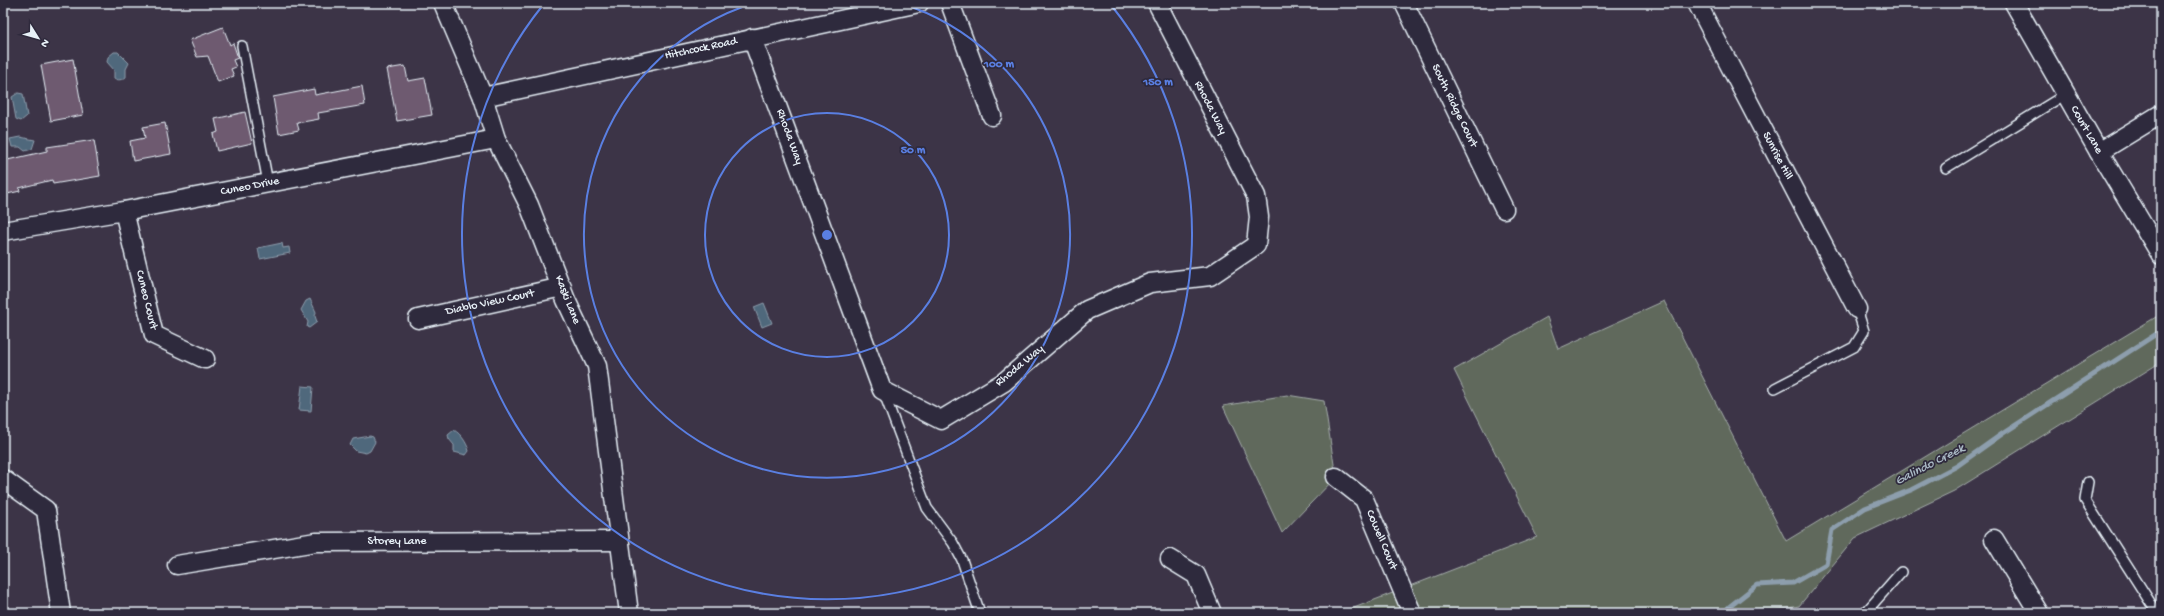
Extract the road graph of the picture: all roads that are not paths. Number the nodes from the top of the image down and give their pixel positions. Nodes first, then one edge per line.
1 (443, 3) edge
2 (919, 3) edge
3 (950, 3) edge
4 (1156, 3) edge
5 (1404, 3) edge
6 (1697, 3) edge
7 (2014, 3) edge
8 (895, 5) edge
9 (752, 38) junction
10 (242, 46) dead end
11 (2066, 94) junction
12 (483, 97) junction
13 (2161, 114) edge
14 (992, 116) dead end
15 (496, 139) junction
16 (2099, 152) junction
17 (1946, 168) dead end
18 (268, 183) junction
19 (1504, 209) dead end
20 (124, 211) junction
21 (3, 231) edge
22 (2161, 254) edge
23 (562, 287) junction
24 (1857, 309) joint
25 (418, 318) dead end
26 (205, 359) dead end
27 (1775, 388) dead end
28 (882, 390) junction
29 (1336, 477) dead end
30 (3, 479) edge
31 (2088, 482) dead end
32 (1994, 539) dead end
33 (619, 541) junction
34 (1170, 559) dead end
35 (177, 565) dead end
36 (1901, 572) dead end
37 (980, 611) edge
38 (61, 613) edge
39 (628, 613) edge
40 (1212, 613) edge
41 (1412, 613) edge
42 (1865, 613) edge
43 (2039, 613) edge
44 (2157, 613) edge

1 - 12 street, Kaski Lane
2 - 8 street, Hitchcock Road
3 - 14 street
4 - 28 street, Rhoda Way
5 - 19 street, South Ridge Court
6 - 24 street, Sunrise Hill
7 - 11 street, Court Lane
8 - 9 street, Hitchcock Road
9 - 12 street, Hitchcock Road
9 - 28 street, Rhoda Way
10 - 18 lane
11 - 16 street, Court Lane
11 - 17 lane
12 - 15 street, Kaski Lane
13 - 16 street
15 - 18 street, Cuneo Drive
15 - 23 street, Kaski Lane
16 - 22 street, Court Lane
18 - 20 street, Cuneo Drive
20 - 21 street, Cuneo Drive
20 - 26 street, Cuneo Court
23 - 25 street, Diablo View Court
23 - 33 street, Kaski Lane
24 - 27 lane
28 - 37 lane
29 - 41 street, Cowell Court
30 - 38 street
31 - 44 lane
32 - 43 street
33 - 35 street, Storey Lane
33 - 39 street, Kaski Lane
34 - 40 street
36 - 42 lane

